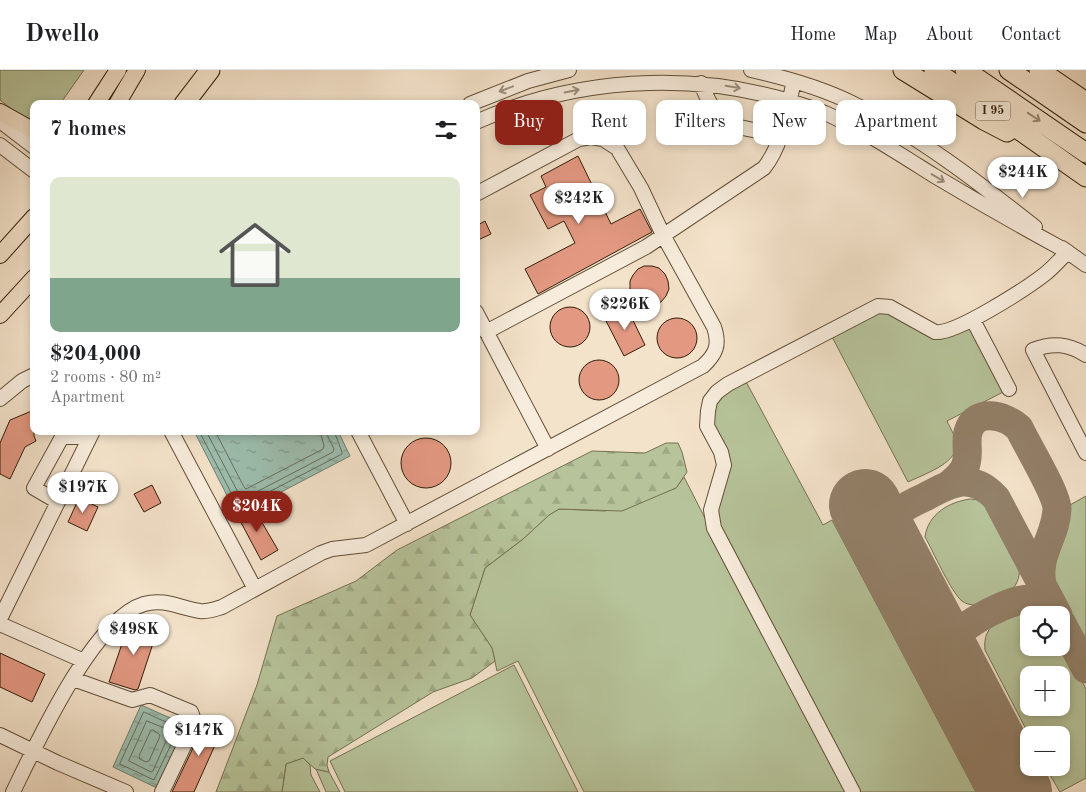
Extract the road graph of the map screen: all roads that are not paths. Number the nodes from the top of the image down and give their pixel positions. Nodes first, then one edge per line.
1 (118, 70) edge
2 (137, 70) edge
3 (204, 70) edge
4 (210, 70) edge
5 (570, 70) edge
6 (751, 70) edge
7 (902, 70) edge
8 (934, 70) edge
9 (965, 70) edge
10 (1010, 70) edge
11 (1039, 70) edge
12 (794, 81) junction
13 (701, 82) junction
14 (99, 100) edge
15 (119, 100) edge
16 (186, 100) edge
17 (187, 100) edge
18 (480, 100) edge
19 (789, 100) joint
20 (1086, 102) edge
21 (0, 112) edge
22 (826, 114) edge
23 (480, 120) edge
24 (0, 121) edge
25 (1086, 122) edge
26 (30, 128) edge
27 (753, 130) edge
28 (30, 144) edge
29 (0, 145) edge
30 (776, 145) edge
31 (1051, 153) junction
32 (1086, 153) edge
33 (30, 168) edge
34 (1086, 177) edge
35 (480, 192) edge
36 (30, 221) edge
37 (663, 235) junction
38 (1068, 252) junction
39 (0, 255) edge
40 (1086, 265) edge
41 (30, 282) edge
42 (0, 315) edge
43 (480, 320) edge
44 (973, 320) junction
45 (486, 332) junction
46 (1086, 356) edge
47 (30, 377) edge
48 (1009, 389) dead end
49 (0, 399) edge
50 (81, 435) edge
51 (91, 435) edge
52 (173, 435) edge
53 (360, 435) edge
54 (548, 449) junction
55 (1086, 453) edge
56 (58, 502) junction
57 (407, 524) junction
58 (255, 589) junction
59 (0, 619) edge
60 (0, 624) edge
61 (84, 661) junction
62 (73, 679) junction
63 (0, 736) edge
64 (34, 751) junction
65 (13, 792) edge
66 (126, 792) edge
67 (162, 792) edge
68 (852, 792) edge

1 - 14 main road
2 - 15 main road
3 - 16 main road
4 - 17 highway
5 -> 18 street
6 - 12 street
7 - 31 highway
8 - 31 highway, I 95
9 -> 32 highway
10 - 25 highway
11 - 20 highway
12 - 19 street
12 - 38 street
13 -> 19 street
23 -> 13 street
13 - 27 street
21 - 26 main road
22 -> 38 street
24 - 28 street
29 - 33 street
30 - 37 street
31 - 34 highway, I 95
35 - 37 street
36 - 39 main road
37 - 45 street
37 - 54 street
38 - 40 street
38 - 44 street
41 - 42 main road
43 - 45 street
44 - 48 street
44 - 68 street
45 - 54 street
46 - 55 street
47 - 49 street
50 - 56 street
51 - 56 street
52 - 58 street
53 - 57 street
54 - 57 street
56 - 59 street
57 - 58 street
58 - 61 street
60 - 61 street
61 - 62 street
62 - 64 street
62 - 67 street
63 - 64 street
64 - 65 street
64 - 66 street

